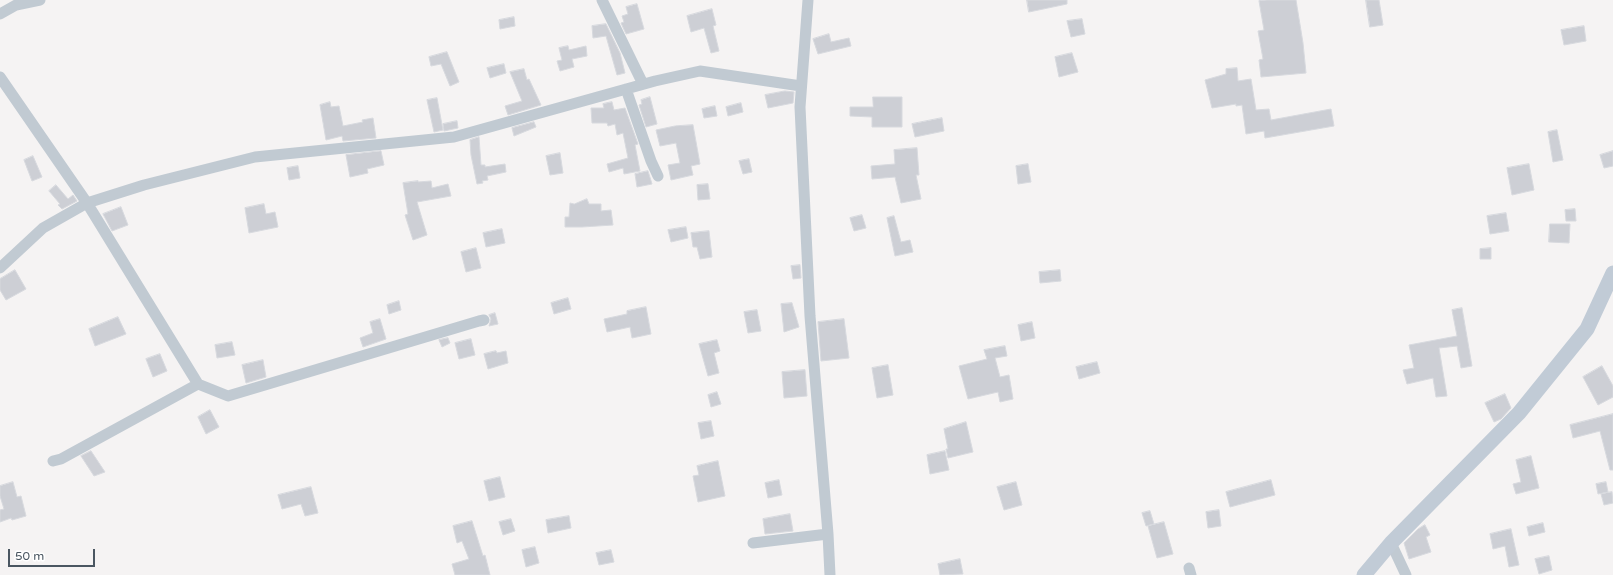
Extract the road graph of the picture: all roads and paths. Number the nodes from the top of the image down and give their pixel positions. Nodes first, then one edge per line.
1 (40, 0) edge
2 (602, 0) edge
3 (808, 0) edge
4 (0, 14) edge
5 (0, 77) edge
6 (643, 84) junction
7 (801, 86) junction
8 (626, 89) junction
9 (658, 176) dead end
10 (87, 203) junction
11 (0, 268) edge
12 (1613, 273) edge
13 (484, 320) dead end
14 (198, 384) junction
15 (53, 461) dead end
16 (828, 534) junction
17 (753, 542) dead end
18 (1391, 542) junction
19 (830, 575) edge
20 (1364, 575) edge
21 (1406, 575) edge

1 - 4 street
2 - 6 street
3 - 7 street
5 - 10 street
6 - 7 street
6 - 8 street
7 - 16 street
8 - 9 street
8 - 10 street
10 - 11 street
10 - 14 street
12 - 18 main road
13 - 14 street
14 - 15 street
16 - 17 street
16 - 19 street
18 - 20 main road
18 - 21 street

